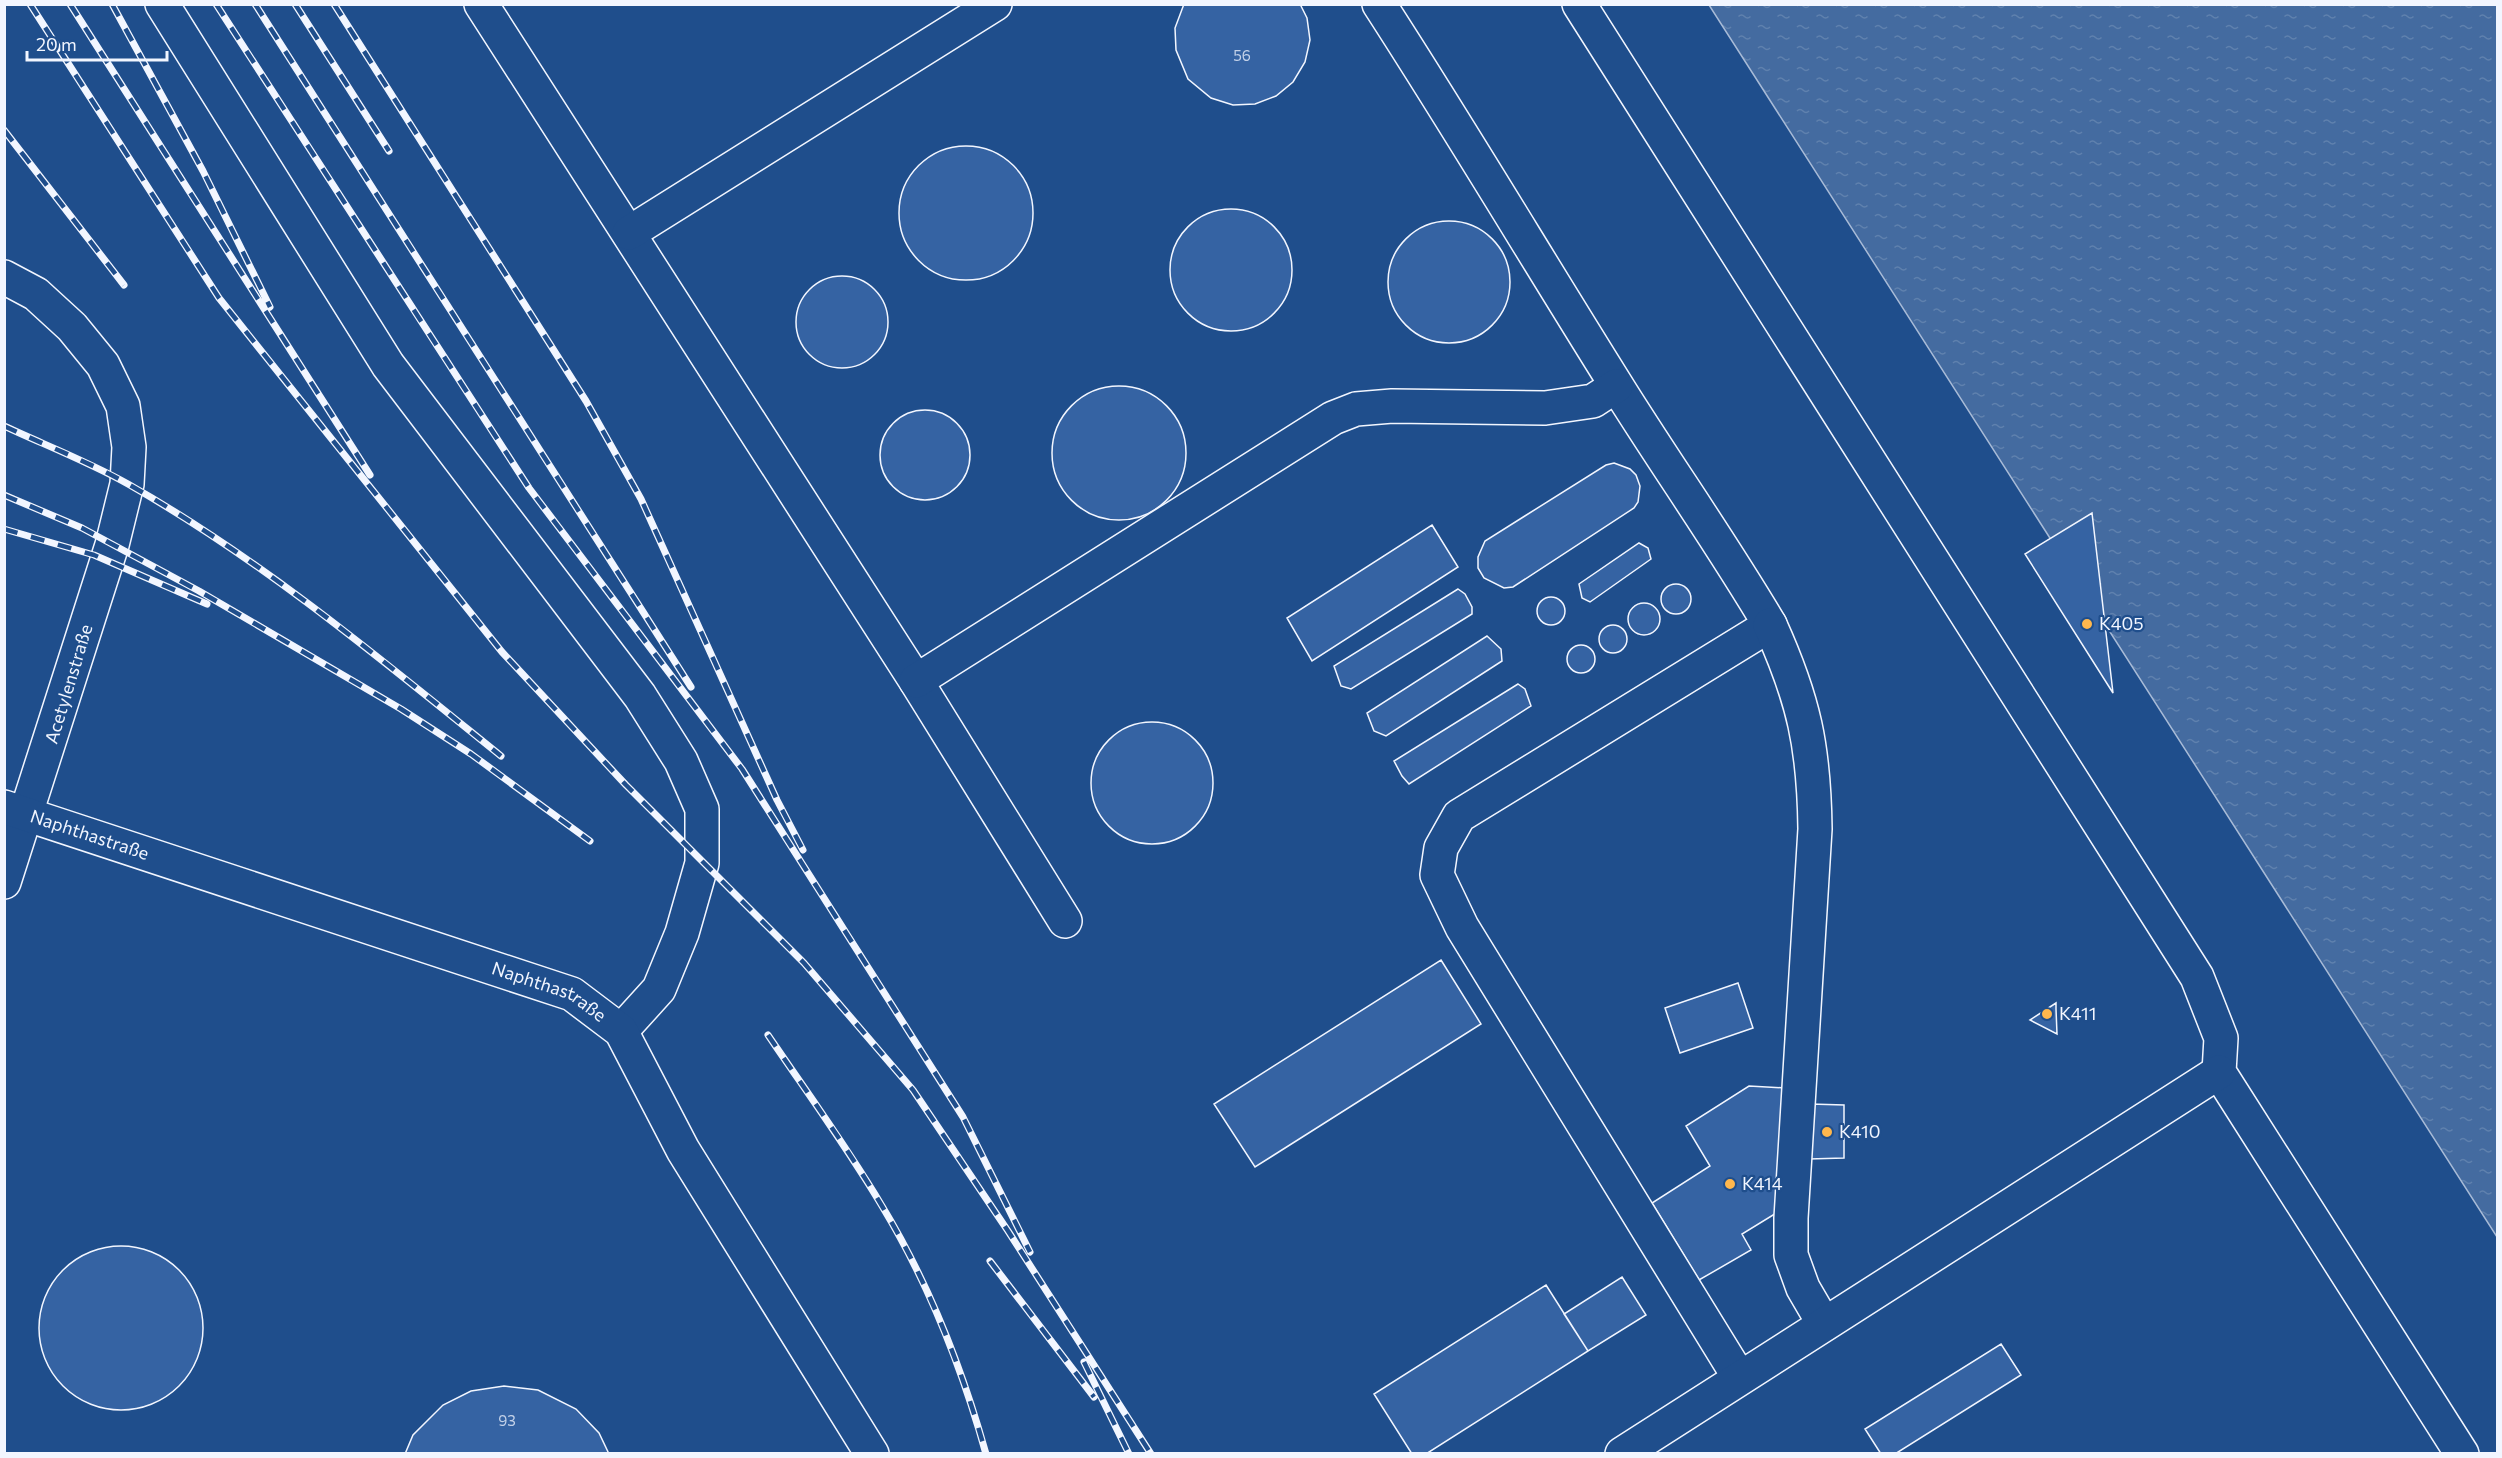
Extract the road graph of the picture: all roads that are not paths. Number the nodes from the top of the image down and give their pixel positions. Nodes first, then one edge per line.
1 (162, 4) edge
2 (481, 4) edge
3 (995, 4) edge
4 (1379, 4) edge
5 (1579, 4) edge
6 (629, 233) junction
7 (4, 277) edge
8 (1616, 386) junction
9 (1770, 625) junction
10 (916, 681) junction
11 (16, 811) edge
12 (4, 882) edge
13 (1065, 921) dead end
14 (621, 1031) junction
15 (2219, 1072) junction
16 (1824, 1324) junction
17 (1739, 1377) junction
18 (872, 1454) edge
19 (1622, 1454) edge
20 (2462, 1454) edge

1 - 14 street
2 - 6 street
3 - 6 street
4 - 8 street
5 - 15 street
6 - 10 street
7 - 11 street, Acetylenstraße
8 - 9 street
8 - 10 street
9 - 16 street
9 - 17 street
10 - 13 street
11 - 12 street, Acetylenstraße
11 - 14 street, Naphthastraße
14 - 18 street, Naphthastraße
15 - 16 street
15 - 20 street
16 - 17 street
17 - 19 street

